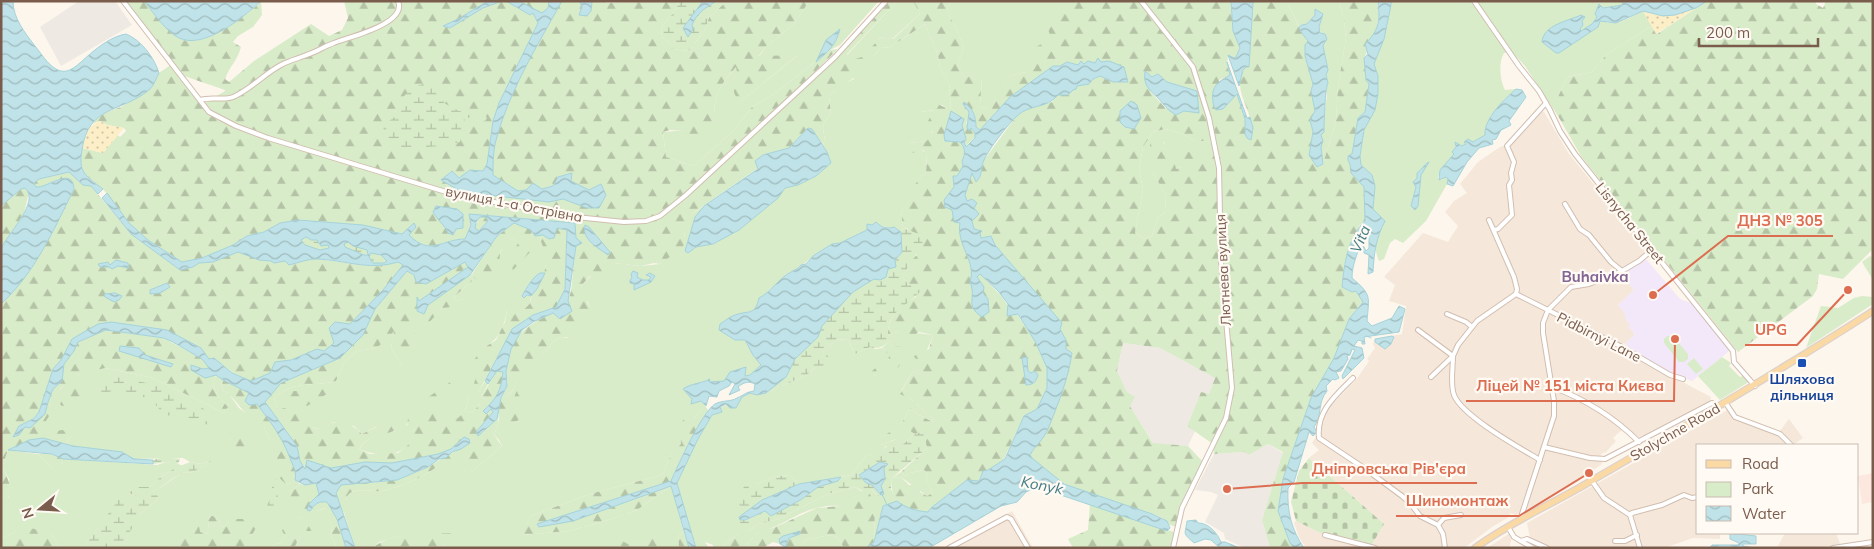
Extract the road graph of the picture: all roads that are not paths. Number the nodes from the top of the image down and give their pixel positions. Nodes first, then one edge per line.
1 (123, 1) edge
2 (398, 1) edge
3 (886, 1) edge
4 (1141, 1) edge
5 (1474, 1) edge
6 (200, 100) junction
7 (1546, 103) junction
8 (1565, 204) dead end
9 (1489, 220) dead end
10 (1494, 230) junction
11 (1652, 250) junction
12 (1622, 270) junction
13 (1516, 294) junction
14 (1548, 310) junction
15 (1873, 311) edge
16 (1447, 314) dead end
17 (1472, 327) junction
18 (1418, 330) dead end
19 (1452, 356) junction
20 (1431, 377) dead end
21 (1353, 378) dead end
22 (1683, 379) dead end
23 (1754, 386) junction
24 (1552, 387) junction
25 (1725, 402) junction
26 (1718, 406) junction
27 (1639, 442) junction
28 (1790, 444) edge
29 (1544, 447) junction
30 (1540, 460) junction
31 (1592, 481) junction
32 (1696, 497) edge
33 (1461, 515) dead end
34 (1630, 515) junction
35 (1520, 520) junction
36 (1438, 525) junction
37 (1508, 527) junction
38 (1324, 535) dead end
39 (1637, 535) junction
40 (1615, 540) dead end
41 (1521, 541) junction
42 (1873, 542) edge
43 (948, 548) edge
44 (1028, 548) edge
45 (1173, 548) edge
46 (1375, 548) edge
47 (1445, 548) edge
48 (1475, 548) edge
49 (1533, 548) edge
50 (1547, 548) edge
51 (1640, 548) edge
52 (1833, 548) edge

1 - 6 street, вулиця 1-а Острівна
2 - 6 street
3 - 6 street, вулиця 1-а Острівна
4 - 45 street, Лютнева вулиця
5 - 7 street, Lisnycha Street
7 - 10 street
7 - 11 street, Lisnycha Street
8 - 12 street
9 - 10 street
10 - 13 street
11 - 12 street
11 - 23 street, Lisnycha Street
12 - 14 street
13 - 14 street, Pidbirnyi Lane
13 - 17 street
14 - 22 street, Pidbirnyi Lane
14 - 24 street
15 - 23 main road, Stolychne Road
16 - 17 street
17 - 19 street
18 - 19 street
19 - 20 street
19 - 30 street
21 - 36 street
23 - 25 main road, Stolychne Road
24 - 27 street
24 - 29 street
25 - 26 main road, Stolychne Road
25 - 28 street
26 - 27 street
26 - 31 main road, Stolychne Road
27 - 29 street
29 - 30 street
30 - 35 street
31 - 34 street
31 - 35 main road, Stolychne Road
32 - 34 street
33 - 36 street
34 - 39 street
35 - 37 main road, Stolychne Road
36 - 47 street
37 - 41 street
37 - 48 main road, Stolychne Road
38 - 46 street
39 - 40 street
39 - 51 street
41 - 49 street
41 - 50 street
42 - 52 street
43 - 44 street

